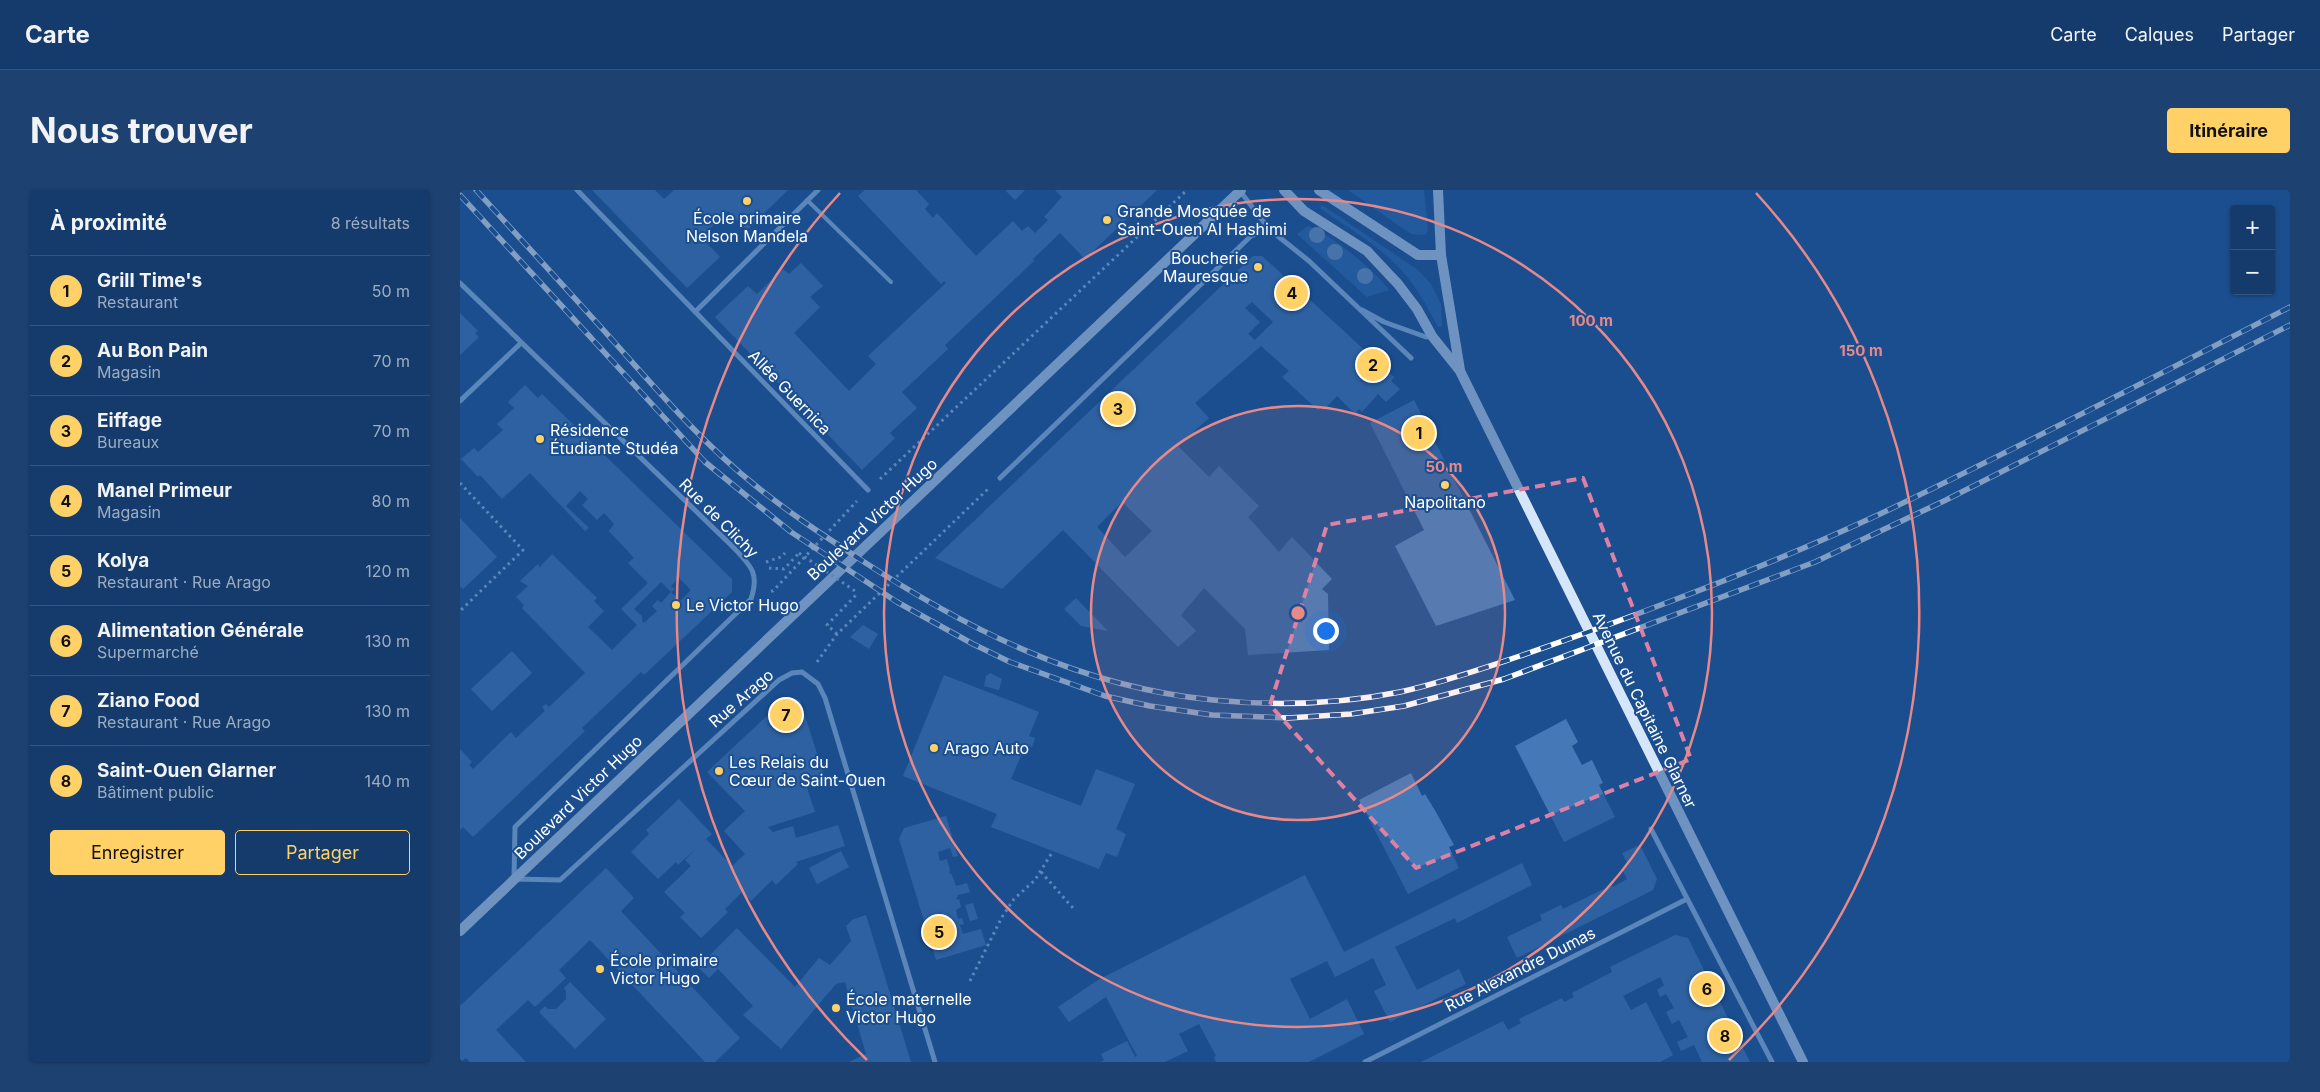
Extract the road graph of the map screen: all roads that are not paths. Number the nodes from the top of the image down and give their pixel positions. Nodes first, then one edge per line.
1 (577, 190) edge
2 (818, 190) edge
3 (1241, 190) edge
4 (1284, 190) edge
5 (1319, 190) edge
6 (1438, 190) edge
7 (807, 200) junction
8 (1269, 229) junction
9 (1441, 255) junction
10 (891, 282) dead end
11 (460, 283) edge
12 (1355, 306) junction
13 (695, 312) junction
14 (1432, 336) junction
15 (521, 343) junction
16 (1411, 358) dead end
17 (1460, 371) junction
18 (460, 401) edge
19 (1000, 478) road end
20 (868, 490) road end
21 (1651, 829) dead end
22 (514, 879) junction
23 (1687, 899) junction
24 (460, 931) edge
25 (935, 1062) edge
26 (1365, 1062) edge
27 (1772, 1062) edge
28 (1803, 1062) edge

1 - 13 street, Allée Guernica
2 - 7 street
3 - 8 street, Boulevard Victor Hugo
3 - 22 street, Boulevard Victor Hugo
4 - 14 street
5 - 9 street
6 - 9 street
7 - 10 lane
7 - 13 street
8 - 12 street, Boulevard Victor Hugo
8 - 19 street
9 - 17 street
11 - 15 street, Rue de Clichy
12 - 14 street
12 - 16 street
13 - 20 street, Allée Guernica
14 - 17 street
15 - 18 street
15 - 22 street, Rue de Clichy
17 - 28 street, Avenue du Capitaine Glarner
21 - 23 street
22 - 24 street, Boulevard Victor Hugo
22 - 25 street, Rue Arago
23 - 26 street, Rue Alexandre Dumas
23 - 27 street

